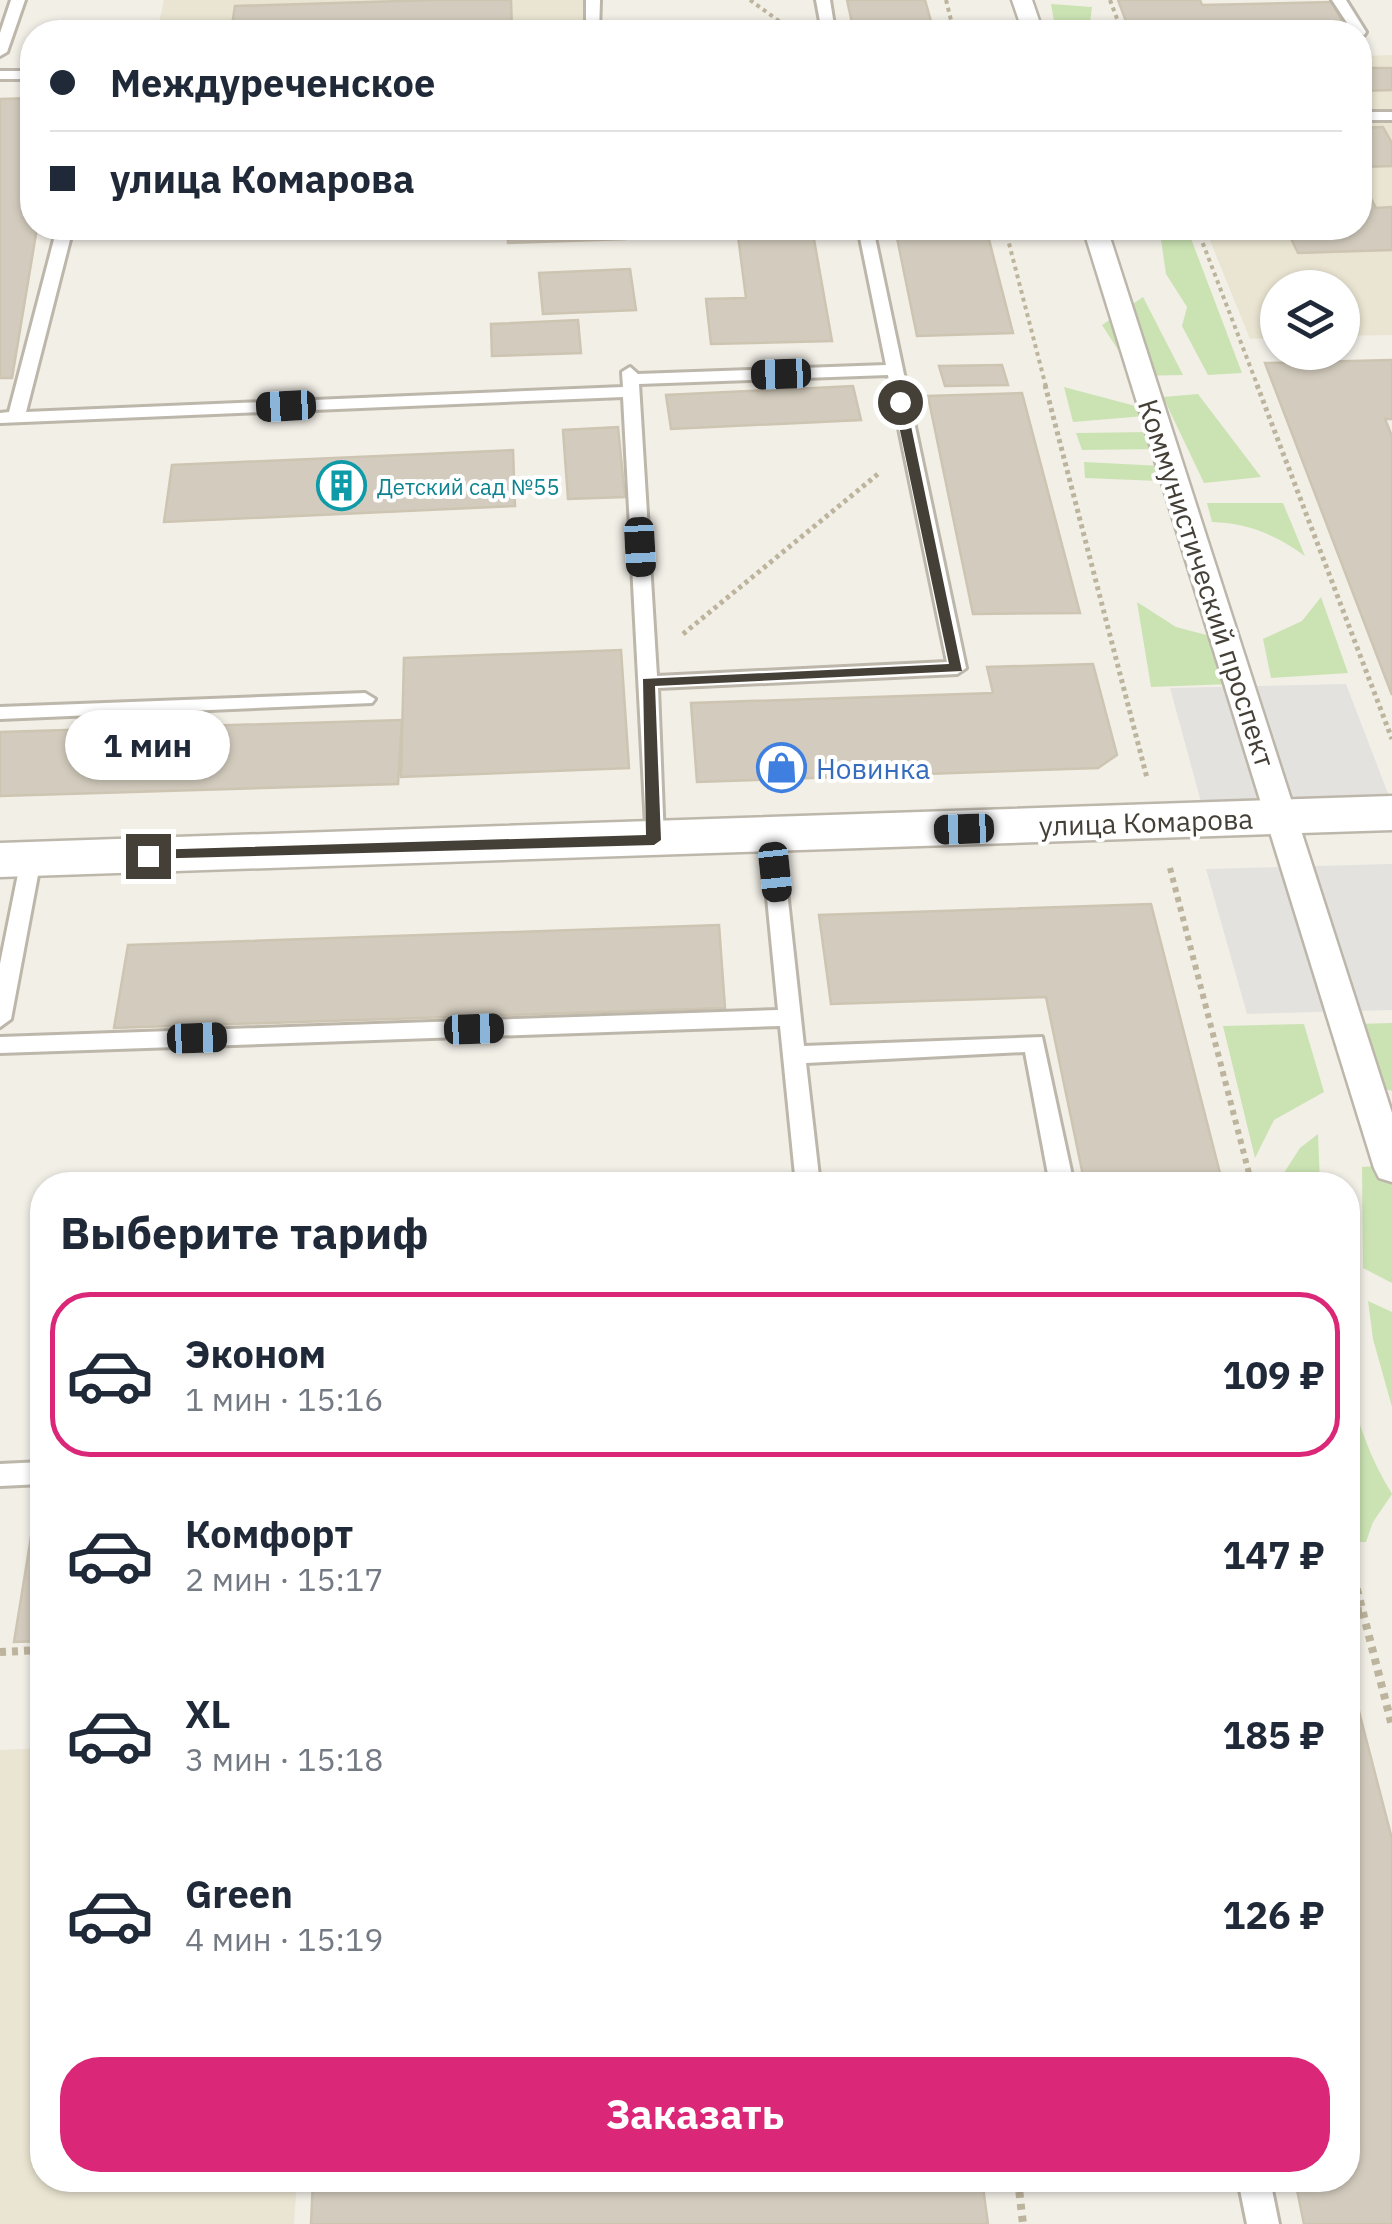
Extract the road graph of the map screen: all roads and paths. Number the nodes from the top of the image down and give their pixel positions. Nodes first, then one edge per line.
1 (18, 0) edge
2 (750, 0) edge
3 (778, 20) edge
4 (0, 52) edge
5 (61, 240) edge
6 (868, 240) edge
7 (1008, 240) edge
8 (1098, 240) edge
9 (1202, 240) edge
10 (893, 370) junction
11 (631, 381) junction
12 (8, 418) edge
13 (910, 448) junction
14 (647, 673) junction
15 (364, 700) dead end
16 (0, 713) edge
17 (1392, 739) edge
18 (1392, 813) edge
19 (1281, 816) junction
20 (1158, 822) junction
21 (771, 836) junction
22 (654, 840) junction
23 (15, 860) edge
24 (790, 1018) junction
25 (0, 1020) edge
26 (0, 1045) edge
27 (794, 1055) junction
28 (1392, 1168) edge
29 (807, 1172) edge
30 (1059, 1172) edge
31 (1249, 1172) edge
32 (30, 1474) edge
33 (0, 1475) edge
34 (1360, 1603) edge
35 (1362, 1611) joint
36 (30, 1651) edge
37 (0, 1652) edge
38 (1392, 1726) edge
39 (1019, 2192) edge
40 (1256, 2192) edge
41 (1023, 2224) edge
42 (1263, 2224) edge

1 - 4 lane
2 - 3 path
5 - 12 lane
6 - 10 lane
7 - 20 path
8 - 19 street, Коммунистический проспект
9 - 17 path
10 - 11 lane
10 - 13 lane
11 - 12 lane
11 - 14 lane
13 - 14 path
13 - 14 lane
14 - 22 lane
15 - 16 lane
18 - 19 street, улица Комарова
19 - 20 street, улица Комарова
19 - 28 street, Коммунистический проспект
20 - 21 street, улица Комарова
20 - 31 path
21 - 22 street, улица Комарова
21 - 24 lane
22 - 23 street, улица Комарова
23 - 25 lane
24 - 26 lane
24 - 27 lane
27 - 29 lane
27 - 30 lane
32 - 33 lane
34 - 35 path
35 - 38 path
36 - 37 path
39 - 41 path
40 - 42 lane

